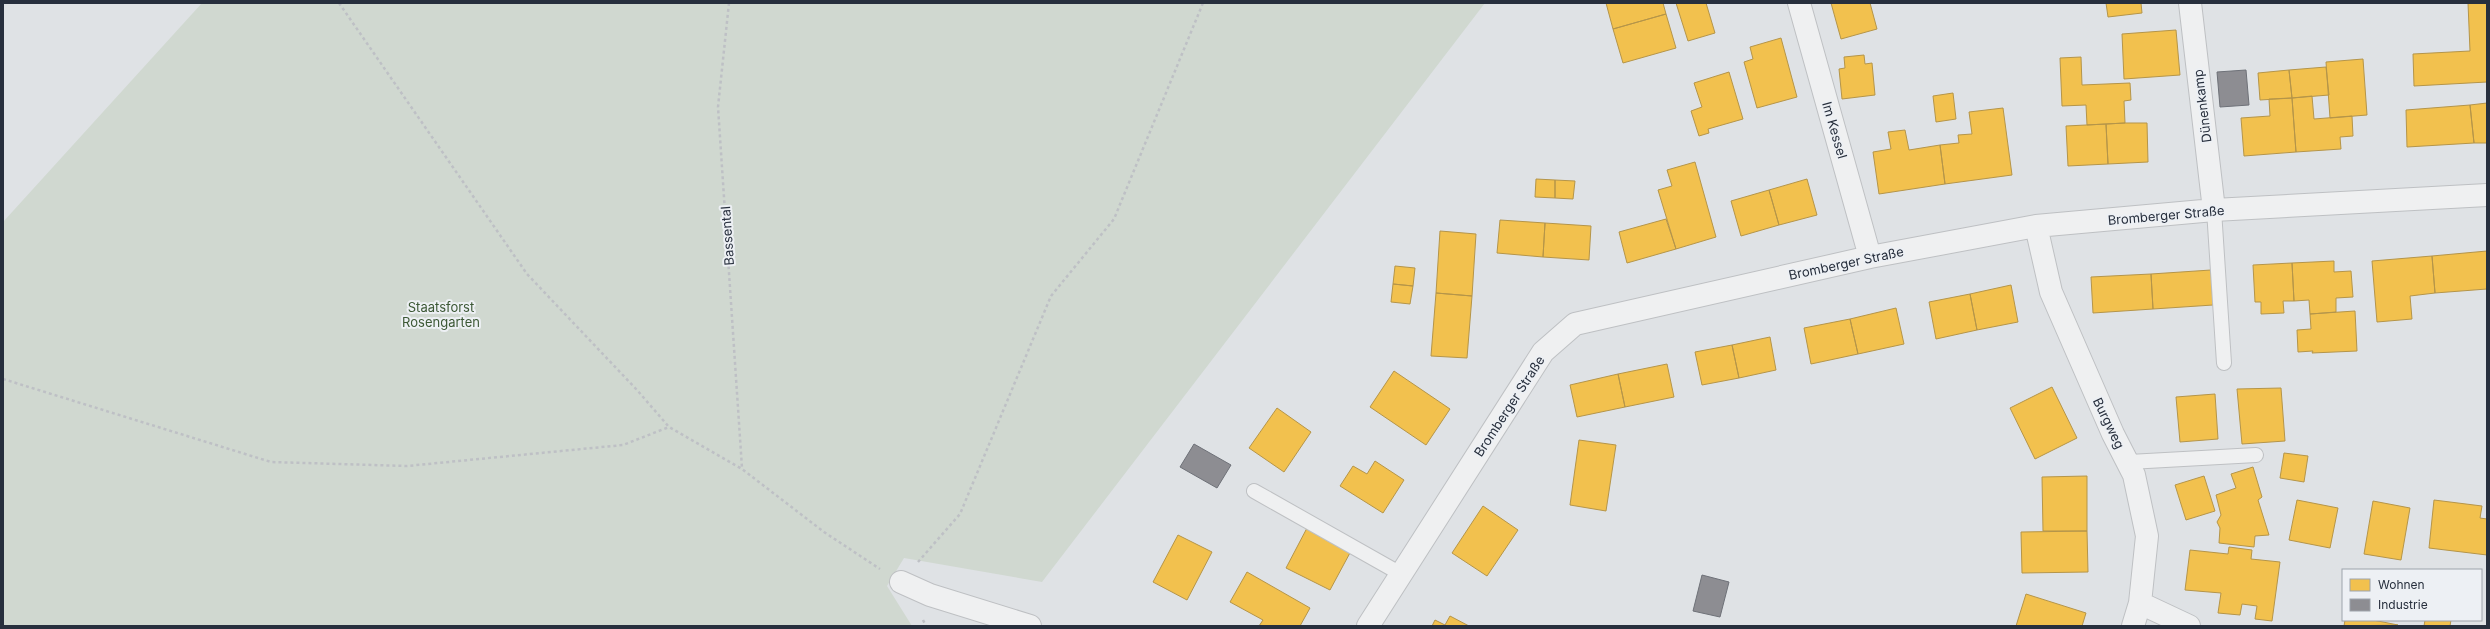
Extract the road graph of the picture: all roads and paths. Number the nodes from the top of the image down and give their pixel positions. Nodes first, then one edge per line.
1 (338, 3) edge
2 (729, 3) edge
3 (1203, 3) edge
4 (1799, 3) edge
5 (2190, 3) edge
6 (2487, 195) edge
7 (2214, 210) junction
8 (2036, 226) junction
9 (1870, 257) junction
10 (2224, 363) dead end
11 (3, 379) edge
12 (670, 427) junction
13 (2256, 455) dead end
14 (2129, 462) junction
15 (742, 469) junction
16 (1254, 491) dead end
17 (1401, 574) junction
18 (901, 582) junction
19 (2140, 603) junction
20 (1030, 626) edge
21 (1368, 626) edge
22 (2133, 626) edge
23 (2189, 626) edge

1 - 12 path
2 - 15 path, Bassental
3 - 18 path
4 - 9 street, Im Kessel
5 - 7 street, Dünenkamp
6 - 7 street, Bromberger Straße
7 - 8 street, Bromberger Straße
7 - 10 lane
8 - 9 street, Bromberger Straße
8 - 14 street, Burgweg
9 - 17 street, Bromberger Straße
11 - 12 path
12 - 15 path
13 - 14 lane
14 - 19 street, Burgweg
15 - 18 path
16 - 17 lane
17 - 21 street, Bromberger Straße
18 - 20 street
19 - 22 street, Burgweg
19 - 23 street

